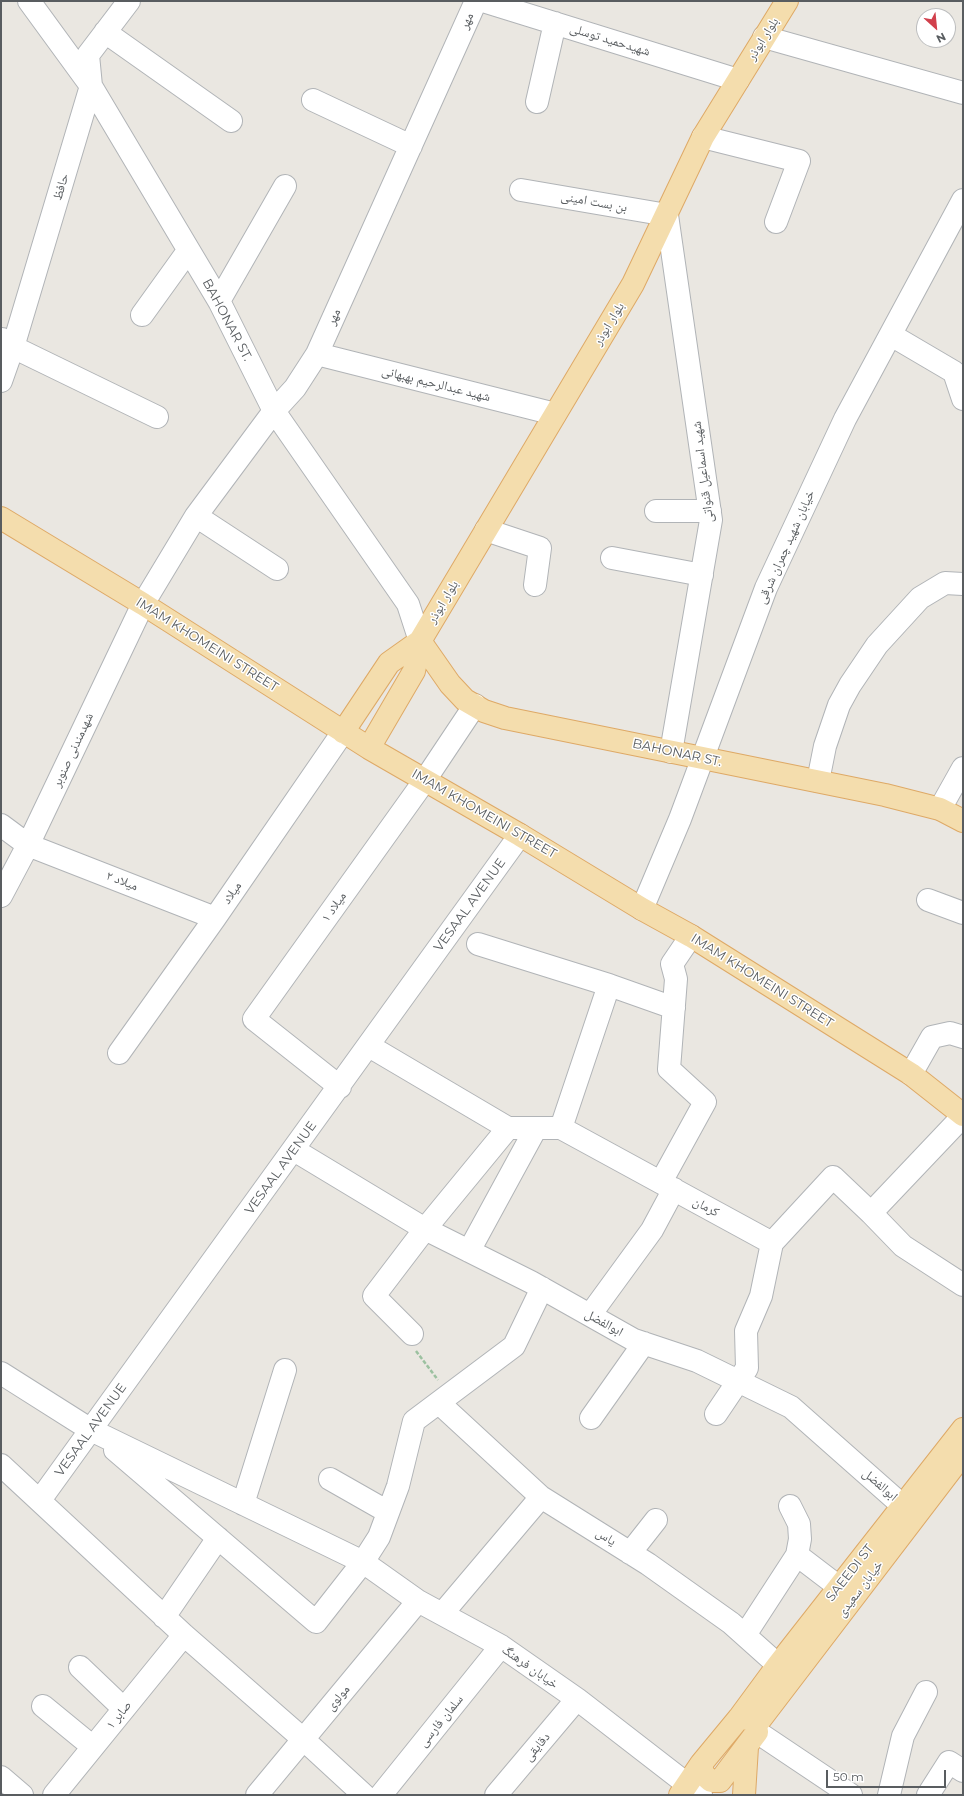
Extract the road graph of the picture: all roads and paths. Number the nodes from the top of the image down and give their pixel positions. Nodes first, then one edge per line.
1 (29, 1) edge
2 (129, 1) edge
3 (476, 1) edge
4 (482, 1) edge
5 (787, 1) edge
6 (555, 23) junction
7 (105, 32) junction
8 (764, 37) junction
9 (738, 80) junction
10 (91, 86) junction
11 (963, 93) edge
12 (314, 100) dead end
13 (537, 102) dead end
14 (231, 121) dead end
15 (703, 137) junction
16 (411, 146) junction
17 (285, 186) dead end
18 (521, 190) dead end
19 (963, 200) edge
20 (667, 215) junction
21 (776, 222) dead end
22 (188, 251) junction
23 (219, 301) junction
24 (142, 315) dead end
25 (891, 335) junction
26 (7, 343) edge
27 (317, 354) junction
28 (1, 381) edge
29 (963, 399) edge
30 (274, 411) junction
31 (555, 414) junction
32 (157, 417) dead end
33 (656, 510) dead end
34 (710, 511) junction
35 (196, 516) junction
36 (1, 518) edge
37 (486, 530) junction
38 (612, 558) dead end
39 (277, 569) dead end
40 (702, 575) junction
41 (963, 584) edge
42 (535, 585) dead end
43 (143, 604) junction
44 (420, 641) junction
45 (475, 705) junction
46 (343, 732) junction
47 (369, 748) junction
48 (671, 752) junction
49 (703, 758) junction
50 (963, 768) edge
51 (425, 780) junction
52 (818, 782) junction
53 (940, 810) junction
54 (963, 820) edge
55 (1, 825) edge
56 (520, 835) junction
57 (28, 845) junction
58 (1, 896) edge
59 (928, 900) dead end
60 (642, 909) junction
61 (963, 913) edge
62 (215, 918) junction
63 (691, 936) junction
64 (478, 944) dead end
65 (609, 985) junction
66 (674, 1008) junction
67 (963, 1037) edge
68 (369, 1046) junction
69 (119, 1053) dead end
70 (911, 1074) junction
71 (340, 1086) junction
72 (963, 1116) edge
73 (508, 1128) junction
74 (536, 1128) junction
75 (561, 1128) junction
76 (294, 1150) junction
77 (667, 1186) junction
78 (871, 1213) junction
79 (425, 1229) junction
80 (772, 1243) junction
81 (469, 1251) junction
82 (963, 1285) edge
83 (542, 1288) junction
84 (590, 1315) junction
85 (412, 1334) joint
86 (644, 1343) junction
87 (285, 1370) dead end
88 (1, 1373) edge
89 (739, 1382) junction
90 (444, 1399) junction
91 (716, 1414) dead end
92 (591, 1418) dead end
93 (963, 1429) edge
94 (91, 1430) junction
95 (963, 1454) edge
96 (1, 1465) edge
97 (330, 1479) dead end
98 (541, 1497) junction
99 (40, 1500) junction
100 (244, 1504) junction
101 (790, 1506) dead end
102 (903, 1506) junction
103 (388, 1512) junction
104 (656, 1520) dead end
105 (218, 1538) junction
106 (630, 1553) junction
107 (796, 1555) junction
108 (363, 1562) junction
109 (839, 1587) junction
110 (418, 1601) junction
111 (442, 1614) junction
112 (164, 1617) junction
113 (184, 1635) junction
114 (744, 1635) junction
115 (501, 1646) junction
116 (778, 1665) junction
117 (80, 1666) dead end
118 (926, 1692) dead end
119 (577, 1699) junction
120 (43, 1706) dead end
121 (124, 1709) junction
122 (750, 1731) junction
123 (304, 1739) junction
124 (93, 1746) junction
125 (701, 1764) junction
126 (963, 1771) edge
127 (1, 1777) edge
128 (714, 1788) edge
129 (690, 1792) edge
130 (22, 1795) edge
131 (54, 1795) edge
132 (257, 1795) edge
133 (364, 1795) edge
134 (382, 1795) edge
135 (496, 1795) edge
136 (744, 1795) edge
137 (851, 1795) edge
138 (889, 1795) edge
139 (928, 1795) edge

1 - 10 street, BAHONAR ST.
2 - 7 street, حافظ
3 - 16 street, مهر
4 - 6 street, شهیدحمید توسلی
5 - 8 main road, بلوار ابوذر
6 - 9 street, شهیدحمید توسلی
6 - 13 street
7 - 10 street, حافظ
7 - 14 street
8 - 9 main road, بلوار ابوذر
8 - 11 street
9 - 15 main road, بلوار ابوذر
10 - 22 street, BAHONAR ST.
10 - 26 street, حافظ
12 - 16 street
15 - 20 main road, بلوار ابوذر
15 - 21 street
16 - 27 street, مهر
17 - 23 street
18 - 20 street, بن بست امینی
19 - 25 street, خیابان شهید چمران شرقی
20 - 31 main road, بلوار ابوذر
20 - 34 street, شهید اسماعیل قنواتی
22 - 23 street, BAHONAR ST.
22 - 24 street
23 - 30 street, BAHONAR ST.
25 - 29 street
25 - 49 street, خیابان شهید چمران شرقی
26 - 28 street, حافظ
26 - 32 street
27 - 30 street, مهر
27 - 31 street, شهید عبدالرحیم بهبهانی
30 - 35 street, مهر
30 - 44 street, BAHONAR ST.
31 - 37 main road, بلوار ابوذر
33 - 34 street
34 - 40 street, شهید اسماعیل قنواتی
35 - 39 street
35 - 43 street, مهر
36 - 43 main road, IMAM KHOMEINI STREET
37 - 42 street
37 - 44 main road, بلوار ابوذر
38 - 40 street
40 - 48 street, شهید اسماعیل قنواتی
41 - 52 street
43 - 46 main road, IMAM KHOMEINI STREET
43 - 57 street, شهدمندنی صنوبر
44 - 45 main road, BAHONAR ST.
44 - 46 main road
44 - 47 main road
45 - 48 main road, BAHONAR ST.
45 - 51 street, میلاد ۱
46 - 47 main road, IMAM KHOMEINI STREET
46 - 62 street, میلاد
47 - 51 main road, IMAM KHOMEINI STREET
48 - 49 main road, BAHONAR ST.
49 - 52 main road, BAHONAR ST.
49 - 60 street, خیابان شهید چمران شرقی
50 - 53 street
51 - 56 main road, IMAM KHOMEINI STREET
51 - 71 street, میلاد ۱
52 - 53 main road, BAHONAR ST.
53 - 54 main road, BAHONAR ST.
55 - 57 street, میلاد ۲
56 - 60 main road, IMAM KHOMEINI STREET
56 - 68 street, VESAAL AVENUE
57 - 58 street, شهدمندنی صنوبر
57 - 62 street, میلاد ۲
59 - 61 street
60 - 63 main road, IMAM KHOMEINI STREET
62 - 69 street, میلاد
63 - 66 street
63 - 70 main road, IMAM KHOMEINI STREET
64 - 65 street
65 - 66 street
65 - 75 street
66 - 77 street
67 - 70 street
68 - 71 street, VESAAL AVENUE
68 - 73 street
70 - 72 main road, IMAM KHOMEINI STREET
71 - 76 street, VESAAL AVENUE
72 - 78 street
73 - 74 street, کرمان
73 - 79 street
74 - 75 street, کرمان
74 - 81 street
75 - 77 street, کرمان
76 - 79 street, ابوالفضل
76 - 94 street, VESAAL AVENUE
77 - 80 street, کرمان
77 - 84 street
78 - 80 street
78 - 82 street
79 - 81 street, ابوالفضل
79 - 85 street
80 - 89 street
81 - 83 street, ابوالفضل
83 - 84 street, ابوالفضل
83 - 90 street
84 - 86 street, ابوالفضل
85 - 90 path
86 - 89 street, ابوالفضل
86 - 92 street
87 - 100 street
88 - 94 street
89 - 91 street
89 - 102 street, ابوالفضل
90 - 98 street, یاس
90 - 103 street
93 - 102 main road, SAEEDI ST
94 - 99 street, VESAAL AVENUE
94 - 100 street, خیابان فرهنگ
94 - 105 street
95 - 122 main road, خیابان سعیدی
96 - 99 street
97 - 103 street
98 - 106 street, یاس
98 - 111 street
99 - 112 street
100 - 108 street, خیابان فرهنگ
101 - 107 street
102 - 109 main road, SAEEDI ST
103 - 108 street
104 - 106 street
105 - 108 street
105 - 112 street
106 - 114 street, یاس
107 - 109 street
107 - 114 street
108 - 110 street, خیابان فرهنگ
109 - 116 main road, SAEEDI ST
110 - 111 street, خیابان فرهنگ
110 - 123 street, مولوی
111 - 115 street, خیابان فرهنگ
112 - 113 street
113 - 121 street, صابر ۱
113 - 123 street
114 - 116 street, یاس
115 - 119 street, خیابان فرهنگ
115 - 134 street, سلمان فارسی
116 - 122 main road, SAEEDI ST
117 - 121 street
118 - 138 street
119 - 129 street, خیابان فرهنگ
119 - 135 street, دقایقی
120 - 124 street
121 - 124 street, صابر ۱
122 - 125 main road, SAEEDI ST
122 - 128 main road, SAEEDI ST
122 - 136 main road
122 - 137 street
123 - 132 street, مولوی
123 - 133 street
124 - 131 street, صابر ۱
125 - 128 main road, SAEEDI ST
125 - 129 main road, SAEEDI ST
126 - 139 street
127 - 130 street

